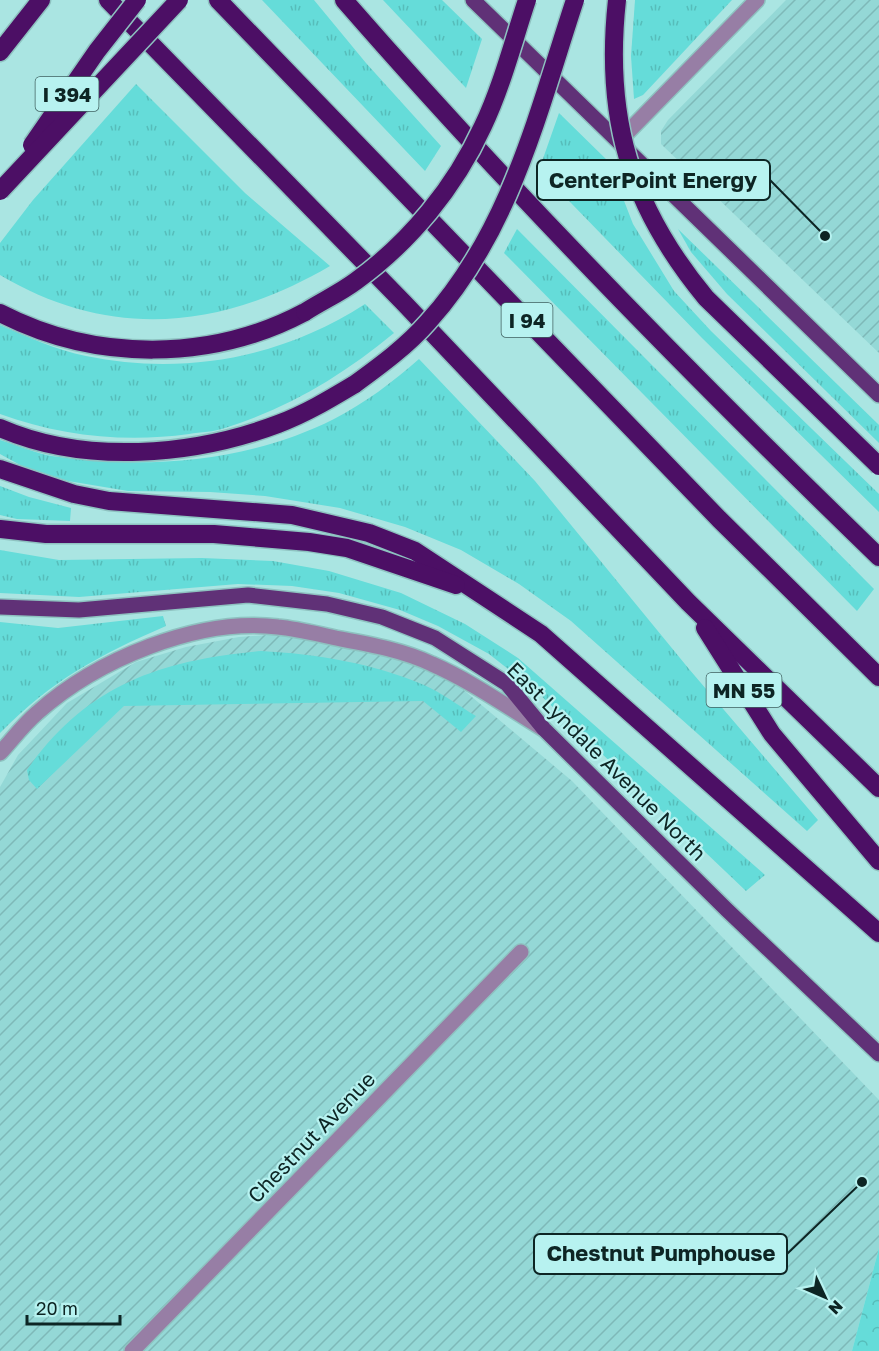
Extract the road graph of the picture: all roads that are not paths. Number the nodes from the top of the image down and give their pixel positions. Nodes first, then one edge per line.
1 (41, 0) edge
2 (108, 0) edge
3 (137, 0) edge
4 (179, 0) edge
5 (218, 0) edge
6 (344, 0) edge
7 (473, 0) edge
8 (527, 0) edge
9 (575, 0) edge
10 (617, 0) edge
11 (757, 0) edge
12 (0, 52) edge
13 (620, 140) junction
14 (0, 191) edge
15 (0, 313) edge
16 (879, 395) edge
17 (0, 428) edge
18 (879, 466) edge
19 (0, 469) edge
20 (0, 529) edge
21 (877, 555) edge
22 (480, 593) junction
23 (688, 602) junction
24 (0, 607) edge
25 (879, 676) edge
26 (544, 729) junction
27 (0, 753) edge
28 (879, 788) edge
29 (879, 861) edge
30 (879, 933) edge
31 (521, 952) dead end
32 (879, 1054) edge
33 (132, 1351) edge

1 - 12 highway
2 - 23 highway
3 - 14 highway, I 394, bridge
4 - 14 highway, bridge
5 - 25 highway, I 94
6 - 21 highway
7 - 13 main road
8 - 15 highway, bridge
9 - 17 highway, bridge
10 - 18 highway, bridge
11 - 13 street
13 - 16 main road
19 - 22 highway
20 - 22 highway
22 - 30 highway
23 - 28 highway
23 - 29 highway, MN 55
24 - 26 main road, East Lyndale Avenue North
26 - 27 street
26 - 32 main road, East Lyndale Avenue North
31 - 33 street, Chestnut Avenue

